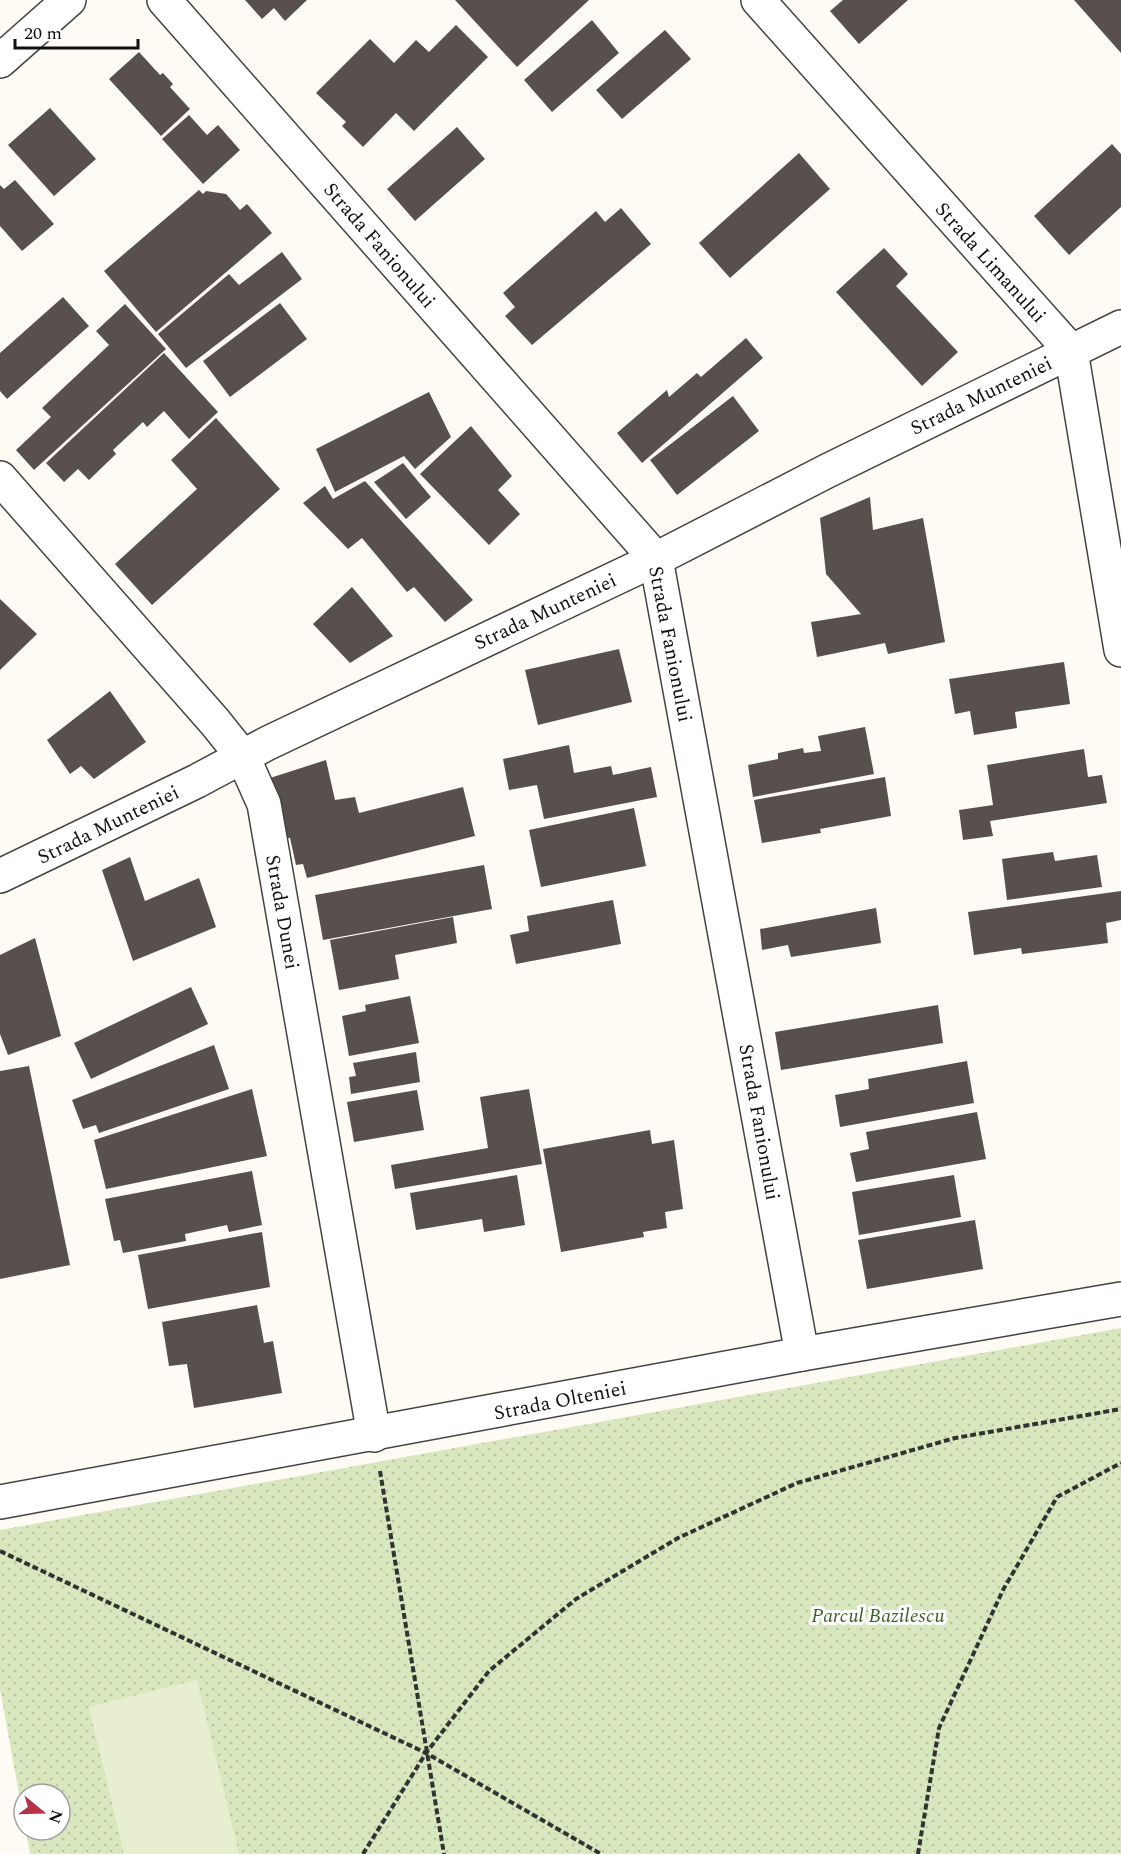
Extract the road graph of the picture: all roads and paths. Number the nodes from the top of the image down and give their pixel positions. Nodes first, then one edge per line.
1 (69, 0) edge
2 (164, 0) edge
3 (758, 0) edge
4 (0, 61) edge
5 (1121, 327) edge
6 (1071, 351) junction
7 (0, 478) edge
8 (656, 559) junction
9 (1121, 650) edge
10 (243, 757) junction
11 (0, 876) edge
12 (1121, 1299) edge
13 (802, 1354) junction
14 (1121, 1409) edge
15 (374, 1435) junction
16 (1121, 1463) edge
17 (0, 1502) edge
18 (0, 1551) edge
19 (426, 1753) junction
20 (363, 1854) edge
21 (444, 1854) edge
22 (601, 1854) edge
23 (918, 1854) edge

1 - 4 street
2 - 8 street, Strada Fanionului
3 - 6 street, Strada Limanului
5 - 6 street, Strada Munteniei
6 - 8 street, Strada Munteniei
6 - 9 street
7 - 10 street, Strada Dunei
8 - 10 street, Strada Munteniei
8 - 13 street, Strada Fanionului
10 - 11 street, Strada Munteniei
10 - 15 street, Strada Dunei
12 - 13 street, Strada Olteniei
13 - 15 street, Strada Olteniei
14 - 19 path
15 - 17 street, Strada Olteniei
15 - 19 path
16 - 23 path
18 - 19 path
19 - 20 path
19 - 21 path
19 - 22 path

